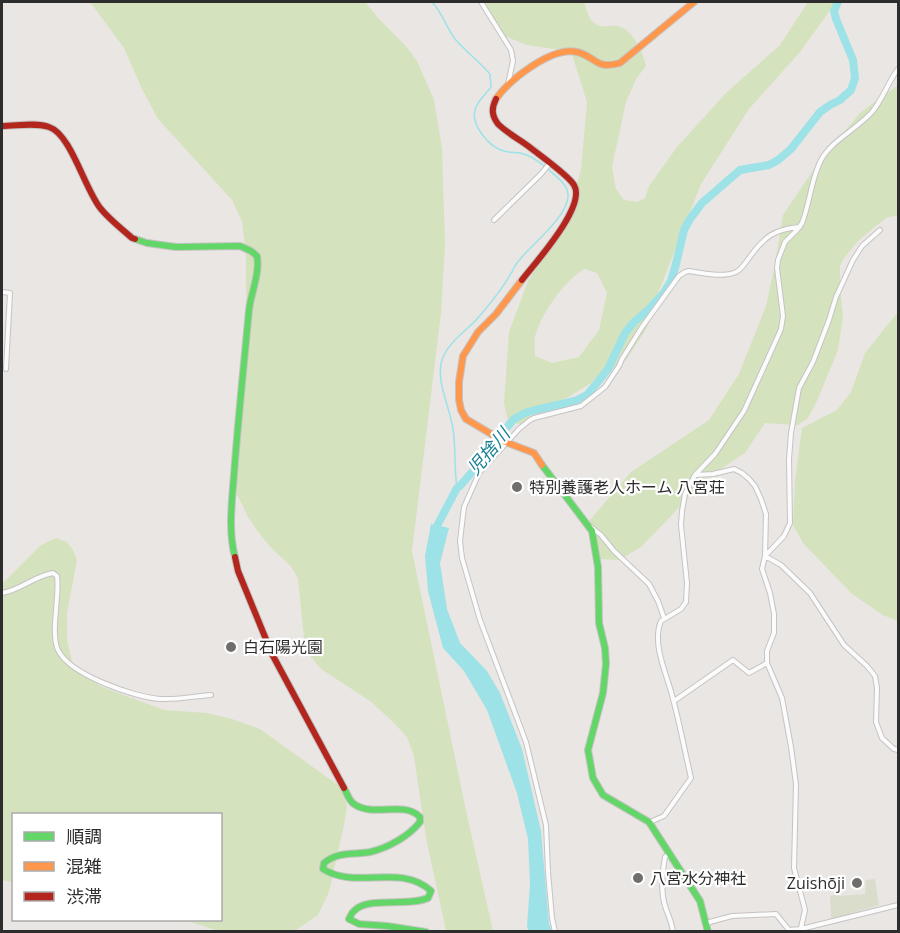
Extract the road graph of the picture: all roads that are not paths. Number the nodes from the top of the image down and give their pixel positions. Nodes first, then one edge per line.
1 (481, 2) edge
2 (694, 2) edge
3 (898, 69) edge
4 (508, 85) junction
5 (2, 127) edge
6 (550, 163) junction
7 (494, 220) dead end
8 (800, 227) junction
9 (880, 230) dead end
10 (2, 292) edge
11 (6, 369) dead end
12 (505, 442) junction
13 (695, 475) junction
14 (589, 526) junction
15 (765, 556) junction
16 (2, 593) edge
17 (664, 618) junction
18 (767, 663) junction
19 (211, 694) dead end
20 (674, 701) junction
21 (898, 750) edge
22 (649, 822) junction
23 (670, 853) junction
24 (898, 904) edge
25 (706, 923) junction
26 (800, 930) edge
27 (426, 932) edge
28 (555, 932) edge
29 (673, 932) edge
30 (708, 932) edge

1 - 4 street
2 - 4 street
3 - 8 street
4 - 6 street
5 - 27 street
6 - 7 street
6 - 12 street
8 - 12 street
8 - 13 street
9 - 15 street
10 - 11 street
12 - 14 street
12 - 28 street
13 - 15 street
13 - 17 street
14 - 17 street
14 - 22 street
15 - 18 street
15 - 21 street
16 - 19 street
17 - 20 street
18 - 20 street
18 - 26 street
20 - 22 street
22 - 23 street
23 - 25 street
23 - 29 street
24 - 26 street
25 - 26 street
25 - 30 street

